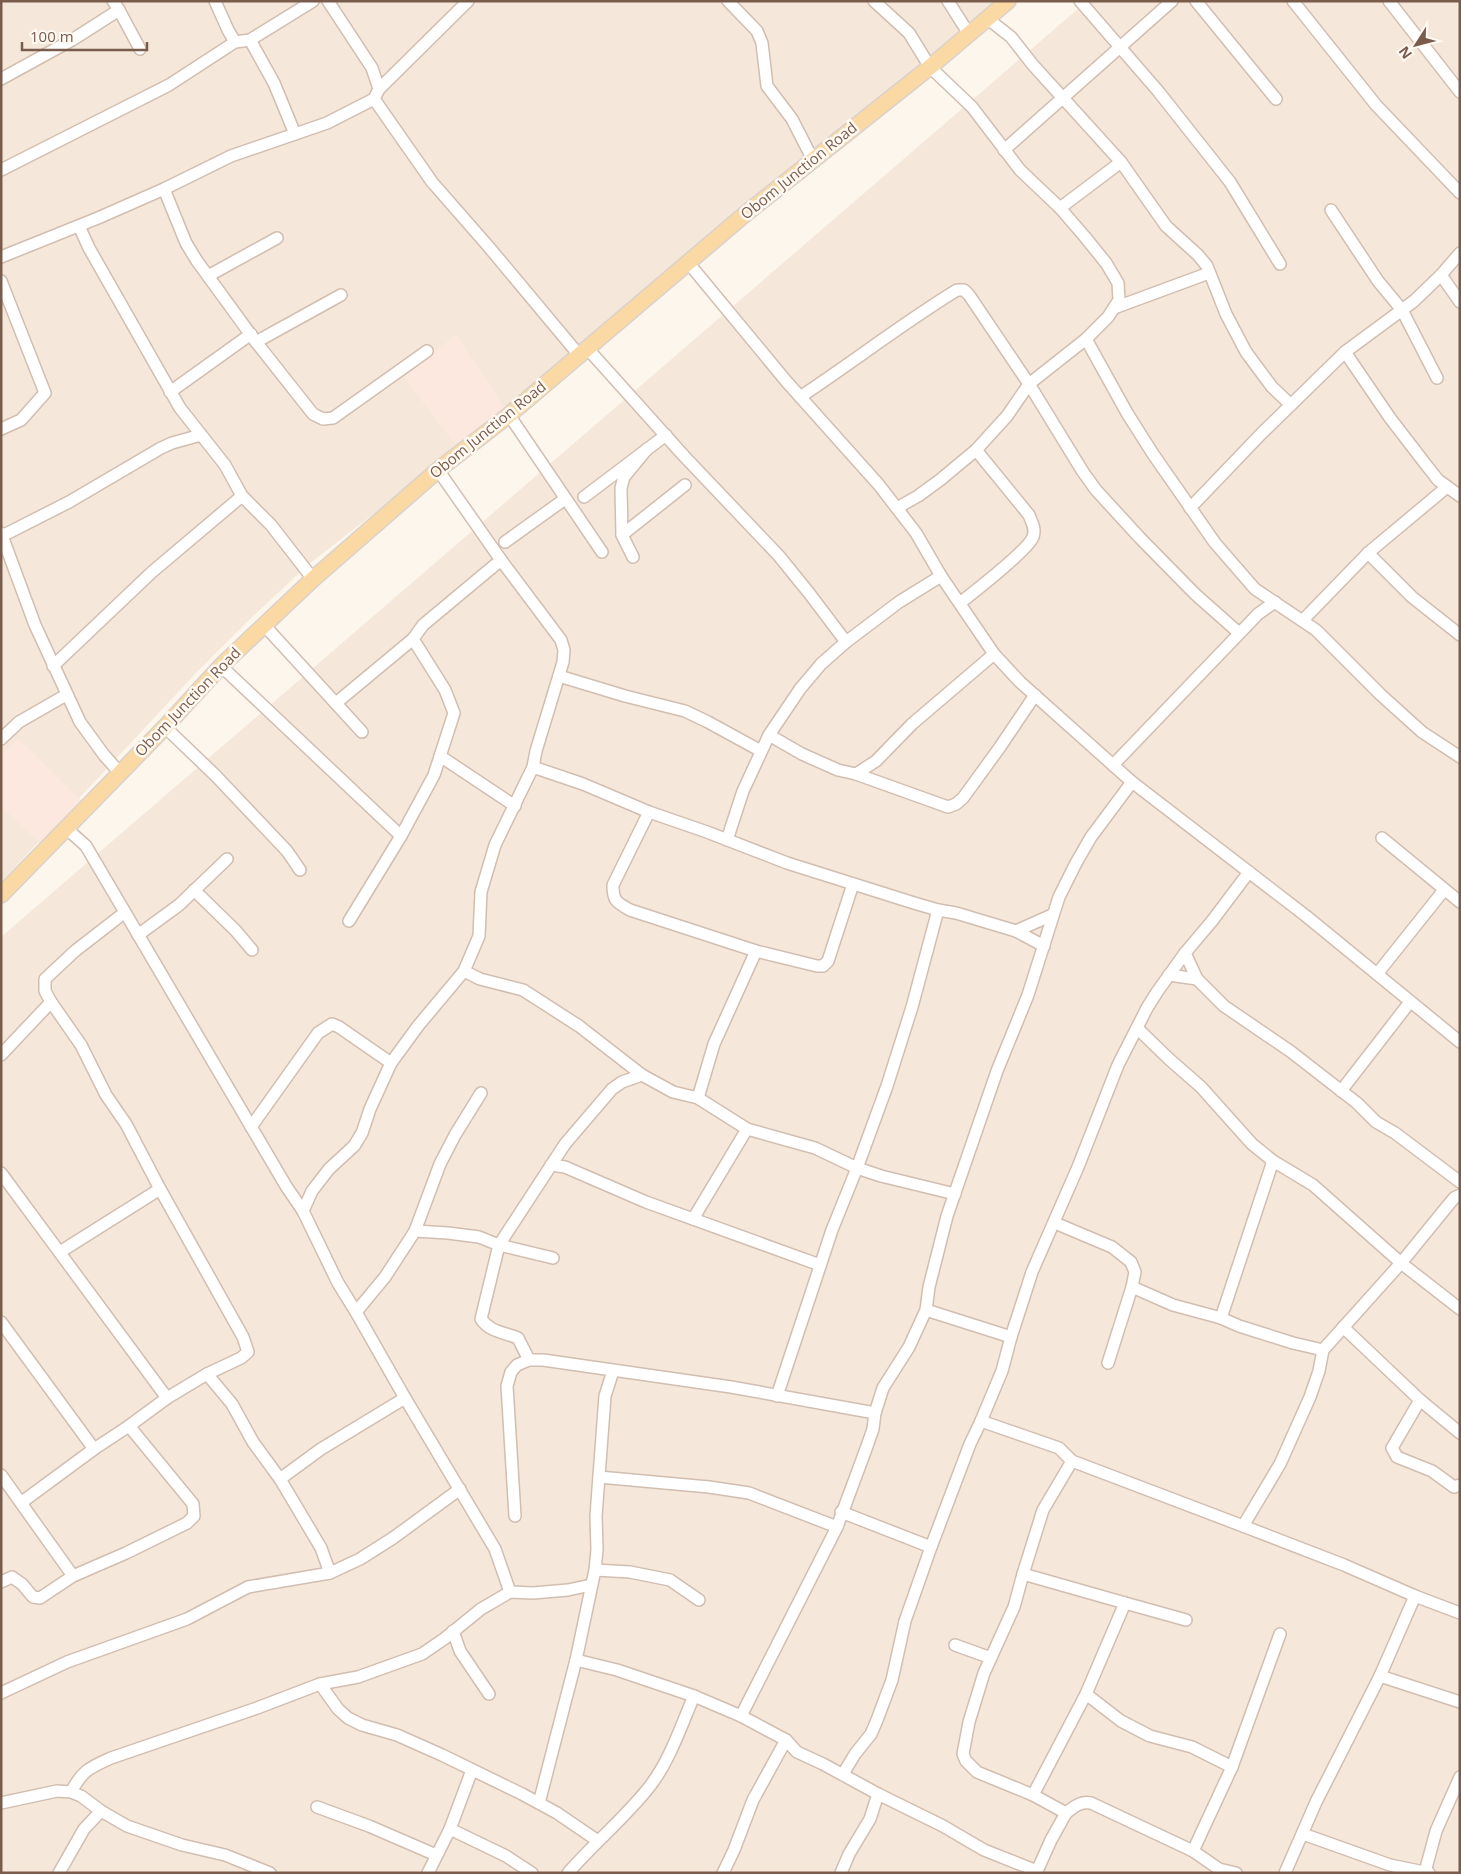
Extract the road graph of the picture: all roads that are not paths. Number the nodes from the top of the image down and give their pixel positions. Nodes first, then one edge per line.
1 (215, 1) edge
2 (313, 1) edge
3 (328, 1) edge
4 (468, 1) edge
5 (728, 1) edge
6 (874, 1) edge
7 (948, 1) edge
8 (1008, 1) edge
9 (1080, 1) edge
10 (1172, 1) edge
11 (1196, 1) edge
12 (1293, 1) edge
13 (1389, 1) edge
14 (116, 6) edge
15 (988, 19) junction
16 (969, 34) junction
17 (250, 40) junction
18 (235, 42) junction
19 (140, 48) dead end
20 (1120, 48) junction
21 (930, 67) junction
22 (1, 79) edge
23 (1460, 92) edge
24 (376, 94) junction
25 (1063, 98) junction
26 (1276, 99) dead end
27 (295, 134) junction
28 (1004, 150) junction
29 (812, 160) junction
30 (1121, 162) junction
31 (1, 170) edge
32 (164, 189) junction
33 (1460, 193) edge
34 (1060, 208) junction
35 (1331, 210) dead end
36 (79, 226) junction
37 (277, 238) dead end
38 (1460, 253) edge
39 (2, 254) edge
40 (1280, 264) dead end
41 (684, 265) junction
42 (1209, 272) junction
43 (1441, 275) junction
44 (208, 276) junction
45 (1, 281) edge
46 (341, 295) dead end
47 (1460, 302) edge
48 (1114, 308) junction
49 (1402, 310) junction
50 (254, 338) junction
51 (1086, 339) junction
52 (427, 351) dead end
53 (583, 352) junction
54 (1345, 352) junction
55 (1437, 378) dead end
56 (1029, 384) junction
57 (170, 392) junction
58 (800, 397) junction
59 (1291, 405) junction
60 (509, 415) junction
61 (1, 429) edge
62 (201, 435) junction
63 (666, 435) junction
64 (647, 450) junction
65 (976, 450) junction
66 (438, 470) junction
67 (685, 485) dead end
68 (1447, 487) junction
69 (242, 496) junction
70 (1460, 496) edge
71 (584, 497) dead end
72 (565, 499) junction
73 (897, 508) junction
74 (1190, 508) junction
75 (2, 534) edge
76 (622, 535) junction
77 (505, 542) dead end
78 (602, 552) dead end
79 (1368, 553) junction
80 (633, 557) dead end
81 (501, 560) junction
82 (941, 576) junction
83 (313, 579) junction
84 (1255, 589) junction
85 (1275, 602) junction
86 (960, 603) junction
87 (1258, 614) junction
88 (1302, 620) junction
89 (264, 624) junction
90 (1239, 633) junction
91 (1460, 635) edge
92 (412, 639) junction
93 (846, 642) junction
94 (994, 654) junction
95 (54, 666) junction
96 (221, 666) junction
97 (559, 676) junction
98 (66, 695) junction
99 (1035, 695) junction
100 (336, 703) junction
101 (166, 727) junction
102 (362, 732) dead end
103 (769, 735) junction
104 (1, 739) edge
105 (761, 750) junction
106 (440, 756) junction
107 (1460, 757) edge
108 (876, 761) junction
109 (1113, 765) junction
110 (533, 767) junction
111 (120, 773) junction
112 (856, 774) junction
113 (874, 780) junction
114 (1132, 782) junction
115 (515, 806) junction
116 (649, 812) junction
117 (66, 828) junction
118 (401, 836) junction
119 (1382, 838) dead end
120 (727, 840) junction
121 (227, 860) dead end
122 (300, 870) dead end
123 (1249, 872) junction
124 (853, 884) junction
125 (194, 890) junction
126 (1444, 890) junction
127 (1, 895) edge
128 (1460, 902) edge
129 (938, 910) junction
130 (124, 913) junction
131 (1052, 915) junction
132 (349, 921) dead end
133 (1016, 931) junction
134 (138, 935) junction
135 (1044, 946) junction
136 (252, 950) dead end
137 (756, 951) junction
138 (1185, 953) junction
139 (464, 971) junction
140 (1377, 974) junction
141 (1169, 975) junction
142 (1197, 979) junction
143 (51, 1002) junction
144 (1410, 1002) junction
145 (1137, 1028) junction
146 (1460, 1042) edge
147 (1, 1055) edge
148 (391, 1063) junction
149 (642, 1075) junction
150 (1341, 1091) junction
151 (481, 1093) dead end
152 (698, 1098) junction
153 (251, 1127) junction
154 (747, 1129) junction
155 (1274, 1161) junction
156 (551, 1165) junction
157 (857, 1168) junction
158 (1, 1173) edge
159 (1458, 1181) edge
160 (160, 1189) junction
161 (955, 1194) junction
162 (1457, 1196) edge
163 (303, 1210) junction
164 (693, 1219) junction
165 (1055, 1222) junction
166 (415, 1231) junction
167 (499, 1245) junction
168 (60, 1252) junction
169 (553, 1258) dead end
170 (1401, 1263) junction
171 (820, 1265) junction
172 (1132, 1287) junction
173 (1460, 1309) edge
174 (926, 1310) junction
175 (356, 1312) junction
176 (1221, 1318) junction
177 (1, 1322) edge
178 (1343, 1327) junction
179 (1011, 1337) junction
180 (1323, 1350) junction
181 (529, 1360) junction
182 (1108, 1363) dead end
183 (612, 1371) junction
184 (206, 1374) junction
185 (777, 1396) junction
186 (167, 1398) junction
187 (405, 1398) junction
188 (1420, 1400) junction
189 (875, 1413) junction
190 (981, 1421) junction
191 (129, 1426) junction
192 (1460, 1433) edge
193 (94, 1448) junction
194 (1072, 1461) junction
195 (1, 1475) edge
196 (599, 1477) junction
197 (280, 1479) junction
198 (1460, 1485) edge
199 (460, 1489) junction
200 (22, 1502) junction
201 (841, 1512) junction
202 (515, 1516) dead end
203 (1244, 1526) junction
204 (836, 1527) junction
205 (931, 1547) junction
206 (595, 1570) junction
207 (330, 1573) junction
208 (1022, 1574) junction
209 (74, 1576) junction
210 (1, 1582) edge
211 (591, 1585) junction
212 (510, 1592) junction
213 (1416, 1596) junction
214 (699, 1600) dead end
215 (1125, 1603) junction
216 (1460, 1613) edge
217 (1186, 1620) dead end
218 (453, 1631) junction
219 (1280, 1634) dead end
220 (955, 1645) dead end
221 (991, 1658) junction
222 (576, 1660) junction
223 (1380, 1676) junction
224 (320, 1684) junction
225 (1, 1693) edge
226 (489, 1694) dead end
227 (1086, 1694) junction
228 (694, 1696) junction
229 (1460, 1702) edge
230 (742, 1716) junction
231 (786, 1740) junction
232 (1232, 1767) junction
233 (472, 1770) junction
234 (843, 1774) junction
235 (1460, 1777) edge
236 (71, 1792) junction
237 (878, 1794) junction
238 (1033, 1795) junction
239 (1, 1802) edge
240 (539, 1803) junction
241 (317, 1807) dead end
242 (101, 1811) junction
243 (1066, 1813) junction
244 (450, 1829) junction
245 (1303, 1834) junction
246 (598, 1841) junction
247 (1192, 1851) junction
248 (436, 1855) junction
249 (1218, 1871) edge
250 (1037, 1872) edge
251 (1427, 1872) edge
252 (59, 1873) edge
253 (270, 1873) edge
254 (428, 1873) edge
255 (532, 1873) edge
256 (568, 1873) edge
257 (723, 1873) edge
258 (841, 1873) edge
259 (1236, 1873) edge
260 (1285, 1873) edge

1 - 18 street
2 - 17 street
3 - 24 street
4 - 24 street
5 - 29 street
6 - 21 street
7 - 16 street
8 - 15 main road, Obom Junction Road
9 - 20 street
10 - 20 street
11 - 26 street
12 - 33 street
13 - 23 street
14 - 19 street
14 - 22 street
15 - 16 main road, Obom Junction Road
15 - 25 street
16 - 21 main road, Obom Junction Road
17 - 18 street
17 - 27 street
18 - 31 street
20 - 25 street
20 - 40 street
21 - 28 street
21 - 29 main road, Obom Junction Road
24 - 27 street
24 - 53 street
25 - 28 street
25 - 30 street
27 - 32 street
28 - 34 street
29 - 41 main road, Obom Junction Road
30 - 34 street
30 - 42 street
32 - 36 street
32 - 44 street
34 - 48 street
35 - 49 street
36 - 39 street
36 - 57 street
37 - 44 street
38 - 43 street
41 - 53 main road, Obom Junction Road
41 - 58 street
42 - 48 street
42 - 59 street
43 - 47 street
43 - 49 street
44 - 50 street
45 - 61 street
46 - 50 street
48 - 51 street
49 - 54 street
49 - 55 street
50 - 52 street
50 - 57 street
51 - 56 street
51 - 74 street
53 - 60 main road, Obom Junction Road
53 - 63 street
54 - 59 street
54 - 68 street
56 - 58 street
56 - 65 street
56 - 90 street
57 - 62 street
58 - 73 street
59 - 74 street
60 - 66 main road, Obom Junction Road
60 - 72 street
62 - 69 street
62 - 75 street
63 - 64 street
63 - 93 street
64 - 71 street
64 - 76 street
65 - 73 street
65 - 86 street
66 - 81 street
66 - 83 main road, Obom Junction Road
67 - 76 street
68 - 70 street
68 - 79 street
69 - 83 street
69 - 95 street
72 - 77 street
72 - 78 street
73 - 82 street
74 - 84 street
75 - 95 street
76 - 80 street
79 - 88 street
79 - 91 street
81 - 92 street
81 - 97 street
82 - 86 street
82 - 93 street
83 - 89 main road, Obom Junction Road
84 - 85 street
84 - 87 street
85 - 87 street
85 - 88 street
86 - 94 street
87 - 90 street
88 - 107 street
89 - 96 main road, Obom Junction Road
89 - 100 street
90 - 109 street
92 - 100 street
92 - 106 street
93 - 103 street
94 - 99 street
94 - 108 street
95 - 98 street
96 - 101 main road, Obom Junction Road
96 - 118 street
97 - 105 street
97 - 110 street
98 - 104 street
98 - 111 street
99 - 109 street
99 - 113 street
100 - 102 street
101 - 111 main road, Obom Junction Road
101 - 122 street
103 - 105 street
103 - 112 street
105 - 120 street
106 - 115 street
106 - 118 street
108 - 112 street
108 - 113 street
109 - 114 street
110 - 115 street
110 - 116 street
111 - 117 main road, Obom Junction Road
112 - 113 street
114 - 123 street
114 - 131 street
115 - 139 street
116 - 120 street
116 - 137 street
117 - 127 main road, Obom Junction Road
117 - 130 street
118 - 132 street
119 - 126 street
120 - 124 street
121 - 125 street
123 - 138 street
123 - 140 street
124 - 129 street
124 - 137 street
125 - 134 street
125 - 136 street
126 - 128 street
126 - 140 street
129 - 133 street
129 - 157 street
130 - 134 street
130 - 143 street
131 - 133 street
131 - 135 street
133 - 135 street
134 - 153 street
135 - 161 street
137 - 152 street
138 - 141 street
138 - 142 street
139 - 148 street
139 - 149 street
140 - 144 street
141 - 142 street
141 - 145 street
142 - 150 street
143 - 147 street
143 - 160 street
144 - 146 street
144 - 150 street
145 - 155 street
145 - 165 street
148 - 153 street
148 - 163 street
149 - 152 street
149 - 156 street
150 - 159 street
151 - 166 street
152 - 154 street
153 - 163 street
154 - 157 street
154 - 164 street
155 - 170 street
155 - 176 street
156 - 164 street
156 - 167 street
157 - 161 street
157 - 171 street
158 - 168 street
159 - 162 street
160 - 168 street
160 - 184 street
161 - 174 street
162 - 170 street
163 - 175 street
164 - 171 street
165 - 172 street
165 - 179 street
166 - 167 street
166 - 175 street
167 - 169 street
167 - 181 street
168 - 186 street
170 - 173 street
170 - 178 street
171 - 185 street
172 - 176 street
172 - 182 street
174 - 179 street
174 - 189 street
175 - 187 street
176 - 180 street
177 - 193 street
178 - 180 street
178 - 188 street
179 - 190 street
180 - 203 street
181 - 183 street
181 - 202 street
183 - 185 street
183 - 196 street
184 - 186 street
184 - 197 street
185 - 189 street
186 - 191 street
187 - 197 street
187 - 199 street
188 - 192 street
188 - 198 street
189 - 201 street
190 - 194 street
190 - 205 street
191 - 193 street
191 - 209 street
193 - 200 street
194 - 203 street
194 - 208 street
195 - 200 street
196 - 204 street
196 - 206 street
197 - 207 street
199 - 207 street
199 - 212 street
200 - 209 street
201 - 204 street
201 - 205 street
203 - 213 street
204 - 230 street
205 - 234 street
206 - 211 street
206 - 214 street
207 - 225 street
208 - 215 street
208 - 221 street
209 - 210 street
211 - 212 street
211 - 222 street
212 - 218 street
213 - 216 street
213 - 223 street
215 - 217 street
215 - 227 street
218 - 224 street
218 - 226 street
219 - 232 street
220 - 221 street
221 - 238 street
222 - 228 street
222 - 240 street
223 - 229 street
223 - 245 street
224 - 233 street
224 - 236 street
227 - 232 street
227 - 238 street
228 - 230 street
228 - 246 street
230 - 231 street
231 - 234 street
231 - 257 street
232 - 247 street
233 - 240 street
233 - 244 street
234 - 237 street
235 - 251 street
236 - 239 street
236 - 242 street
237 - 250 street
237 - 258 street
238 - 243 street
240 - 246 street
241 - 248 street
242 - 252 street
242 - 253 street
243 - 247 street
243 - 250 street
244 - 248 street
244 - 255 street
245 - 251 street
245 - 260 street
246 - 256 street
247 - 249 street
248 - 254 street
249 - 259 street

